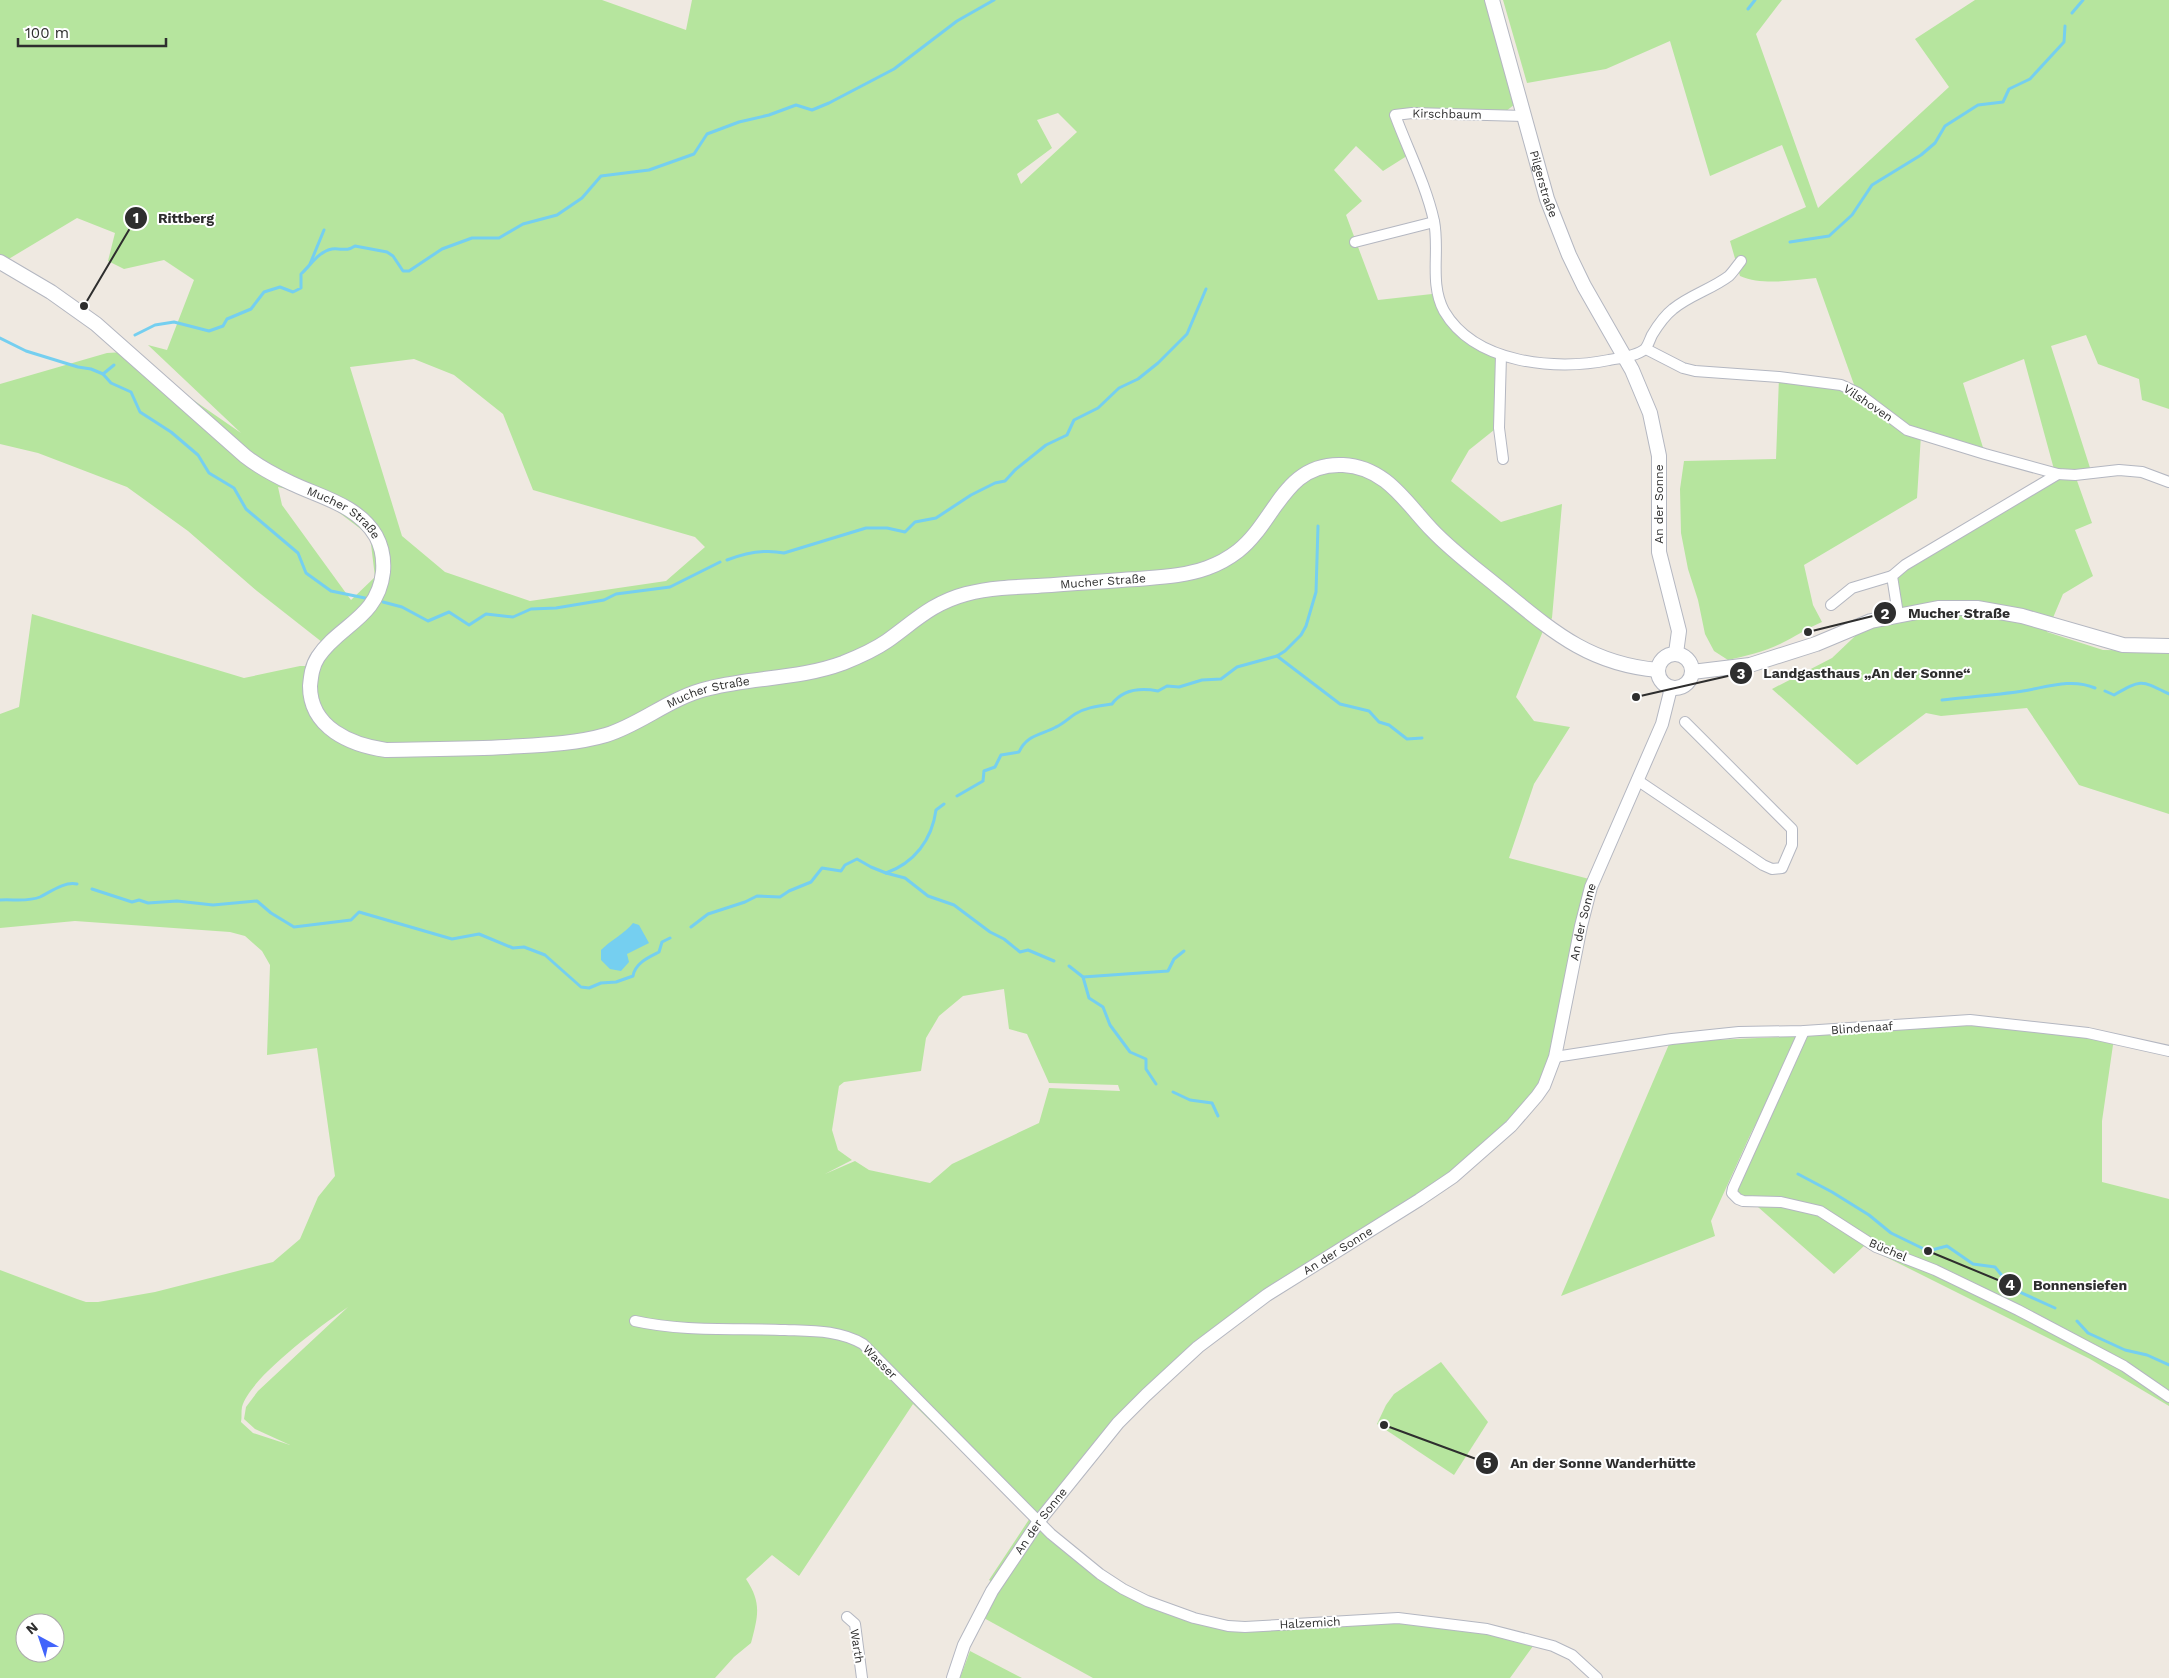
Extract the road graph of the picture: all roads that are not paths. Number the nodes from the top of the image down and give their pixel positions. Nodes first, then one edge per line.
1 (1492, 0) edge
2 (1524, 116) junction
3 (1434, 222) junction
4 (1355, 242) dead end
5 (1741, 261) dead end
6 (1, 264) edge
7 (1646, 348) junction
8 (1502, 355) junction
9 (1625, 357) junction
10 (1503, 459) dead end
11 (2058, 474) junction
12 (2169, 482) edge
13 (1892, 576) junction
14 (1830, 605) dead end
15 (1898, 614) junction
16 (2169, 646) edge
17 (1676, 654) junction
18 (1658, 670) junction
19 (1692, 672) junction
20 (1671, 688) junction
21 (1684, 722) dead end
22 (1637, 780) junction
23 (1804, 1032) junction
24 (2169, 1051) edge
25 (1554, 1057) junction
26 (635, 1321) dead end
27 (2169, 1397) edge
28 (1040, 1521) junction
29 (847, 1617) dead end
30 (862, 1678) edge
31 (953, 1678) edge
32 (1597, 1678) edge

1 - 2 main road, Pilgerstraße
2 - 3 street, Kirschbaum
2 - 9 main road, Pilgerstraße
3 - 4 street
3 - 8 street, Kirschbaum
5 - 7 street
6 - 18 main road, Mucher Straße
7 - 9 street
7 - 11 street, Vilshoven
8 - 9 street, Kirschbaum
8 - 10 street
9 - 17 main road, An der Sonne
11 - 12 street, Vilshoven
11 - 13 street
13 - 14 street
13 - 15 street
15 - 16 main road
15 - 19 main road
17 - 18 main road
17 - 19 main road
18 - 20 main road
19 - 20 main road
20 - 22 street, An der Sonne
21 - 22 street
22 - 25 street, An der Sonne
23 - 24 street, Blindenaaf
23 - 25 street, Blindenaaf
23 - 27 street, Büchel
25 - 28 street, An der Sonne
26 - 28 street, Wasser
28 - 31 street, An der Sonne
28 - 32 street, Halzemich
29 - 30 street, Warth

